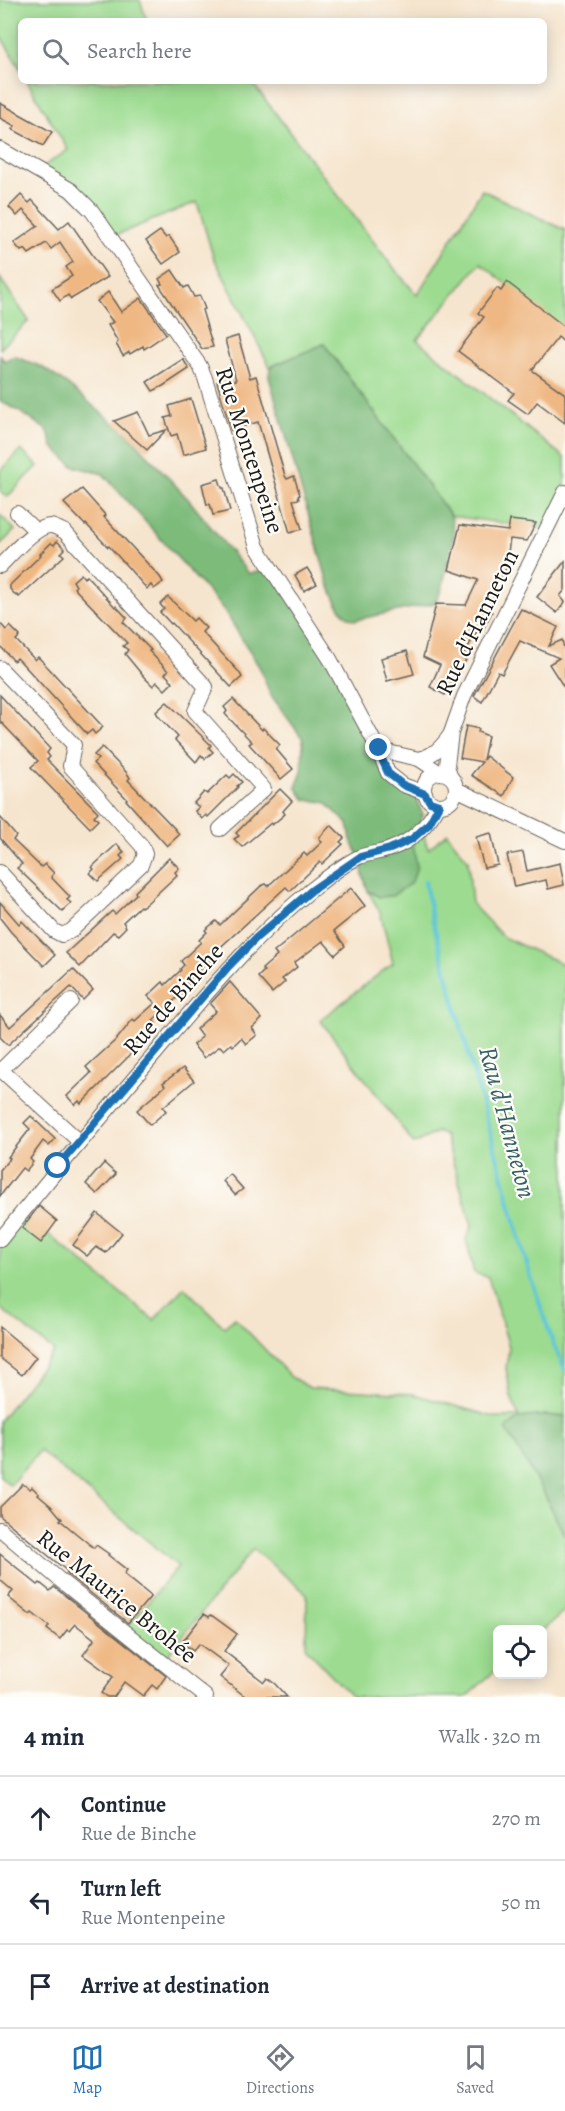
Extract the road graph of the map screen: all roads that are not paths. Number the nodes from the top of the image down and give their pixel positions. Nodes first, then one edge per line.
1 (0, 149) edge
2 (565, 492) edge
3 (17, 513) dead end
4 (36, 531) junction
5 (0, 566) edge
6 (0, 668) edge
7 (451, 733) junction
8 (375, 743) junction
9 (419, 759) junction
10 (445, 775) junction
11 (456, 789) junction
12 (425, 794) junction
13 (439, 805) junction
14 (220, 829) dead end
15 (565, 841) edge
16 (0, 872) edge
17 (71, 1001) dead end
18 (1, 1070) edge
19 (80, 1141) junction
20 (0, 1240) edge
21 (0, 1529) edge
22 (206, 1697) edge

1 - 8 street, Rue Montenpeine
2 - 7 street, Rue d'Hanneton
3 - 4 street
4 - 5 street
4 - 14 street
6 - 16 street
7 - 9 street
7 - 10 street, Rue d'Hanneton
8 - 9 street
8 - 12 street, Rue Montenpeine
9 - 10 street
10 - 11 street
10 - 12 street
11 - 13 street
11 - 15 street
12 - 13 street
13 - 19 street, Rue de Binche
17 - 18 street
18 - 19 street
19 - 20 street, Rue de Binche
21 - 22 street, Rue Maurice Brohée

